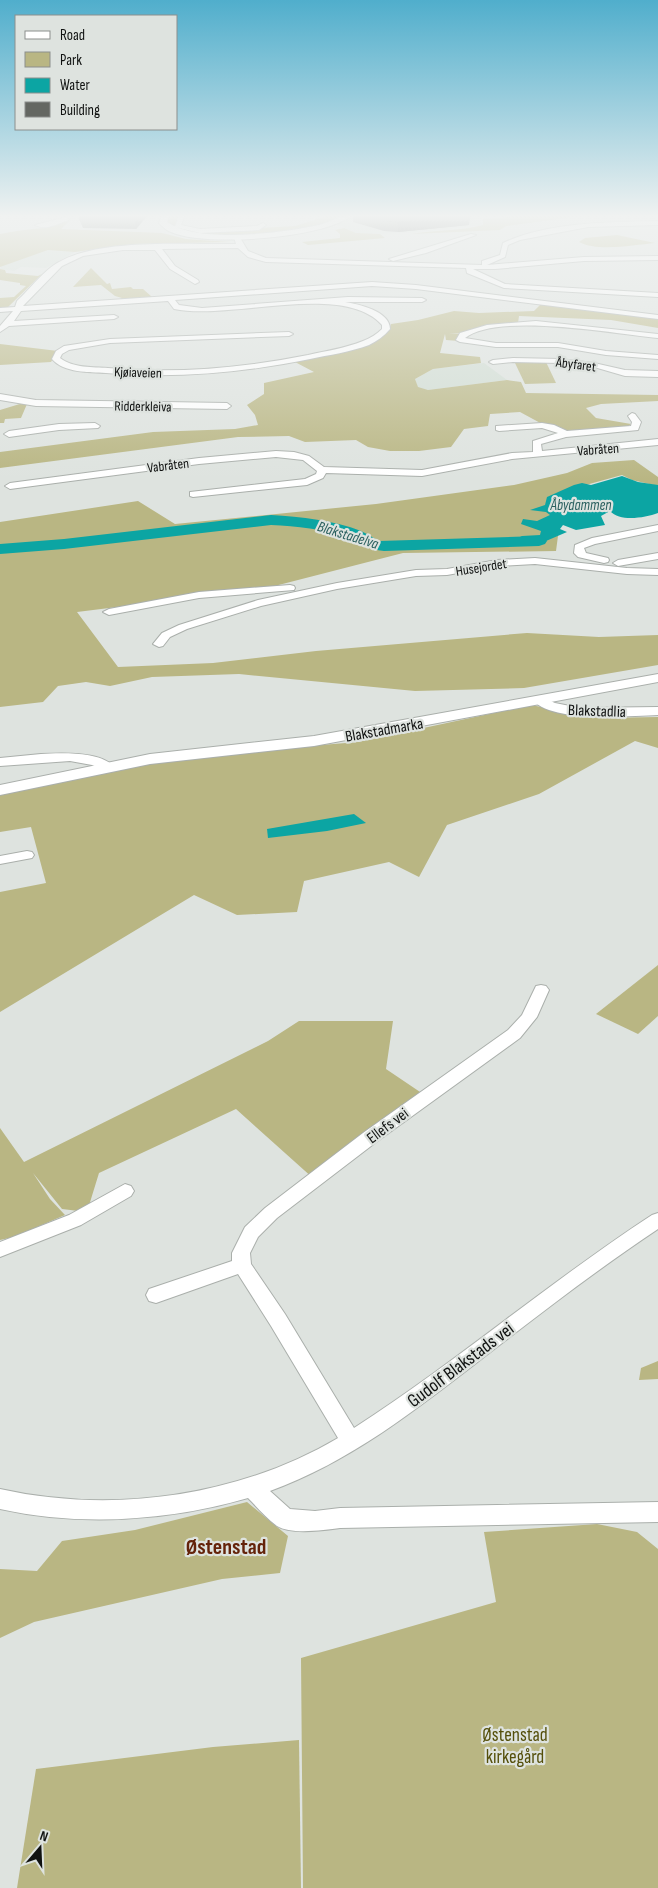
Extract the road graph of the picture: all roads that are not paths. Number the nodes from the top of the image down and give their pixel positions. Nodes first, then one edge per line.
1 (21, 303) edge
2 (85, 303) edge
3 (173, 303) edge
4 (300, 303) edge
5 (341, 303) edge
6 (546, 303) edge
7 (18, 308) junction
8 (0, 310) edge
9 (114, 316) dead end
10 (658, 317) edge
11 (7, 324) junction
12 (0, 330) edge
13 (555, 331) junction
14 (289, 334) dead end
15 (633, 334) junction
16 (658, 336) edge
17 (558, 346) junction
18 (624, 354) junction
19 (658, 357) edge
20 (493, 362) dead end
21 (658, 374) edge
22 (0, 397) edge
23 (227, 406) dead end
24 (58, 410) junction
25 (632, 416) dead end
26 (95, 426) dead end
27 (59, 427) junction
28 (498, 428) dead end
29 (9, 434) dead end
30 (565, 434) junction
31 (658, 442) edge
32 (538, 453) junction
33 (322, 470) junction
34 (10, 486) dead end
35 (193, 494) dead end
36 (658, 528) edge
37 (658, 538) edge
38 (658, 556) edge
39 (605, 560) junction
40 (622, 567) junction
41 (658, 572) edge
42 (337, 586) junction
43 (110, 612) dead end
44 (159, 644) dead end
45 (658, 678) edge
46 (538, 700) junction
47 (658, 711) edge
48 (0, 762) edge
49 (108, 767) junction
50 (0, 790) edge
51 (27, 855) dead end
52 (0, 860) edge
53 (541, 990) dead end
54 (125, 1191) dead end
55 (658, 1220) edge
56 (0, 1250) edge
57 (242, 1265) junction
58 (156, 1295) dead end
59 (351, 1442) junction
60 (251, 1487) junction
61 (0, 1499) edge
62 (658, 1512) edge

1 - 7 street
2 - 7 street
3 - 4 street, Kjøiaveien
5 - 14 street, Kjøiaveien
6 - 10 street
7 - 8 street
7 - 11 street
9 - 11 street
11 - 12 street
13 - 15 street, Åbyfaret
13 - 17 street, Åbyfaret
13 - 17 street, Åbyfaret
15 - 16 street, Åbyfaret
15 - 18 street
17 - 18 street, Åbyfaret
18 - 19 street, Åbyfaret
20 - 21 street, Åbyfaret
22 - 24 street, Ridderkleiva
23 - 24 street, Ridderkleiva
24 - 27 street
25 - 30 street, Vabråten
26 - 27 street, Ridderkleiva
27 - 29 street, Ridderkleiva
28 - 30 street, Vabråten
30 - 32 street, Vabråten
31 - 32 street, Vabråten
32 - 33 street, Vabråten
33 - 34 street, Vabråten
33 - 35 street, Vabråten
36 - 39 street, Husejordet
37 - 39 street
38 - 40 street, Husejordet
39 - 40 street, Husejordet
40 - 41 street, Husejordet
40 - 42 street, Husejordet
42 - 43 street, Husejordet
42 - 44 street, Husejordet
45 - 46 main road, Blakstadmarka
46 - 47 street, Blakstadlia
46 - 49 main road, Blakstadmarka
48 - 49 street, Blakstadmarka
49 - 50 main road, Blakstadmarka
51 - 52 street
53 - 57 street, Ellefs vei
54 - 56 street
55 - 59 street, Gudolf Blakstads vei
57 - 58 street
57 - 59 street
59 - 60 street, Gudolf Blakstads vei
60 - 61 street, Gudolf Blakstads vei
60 - 62 street

